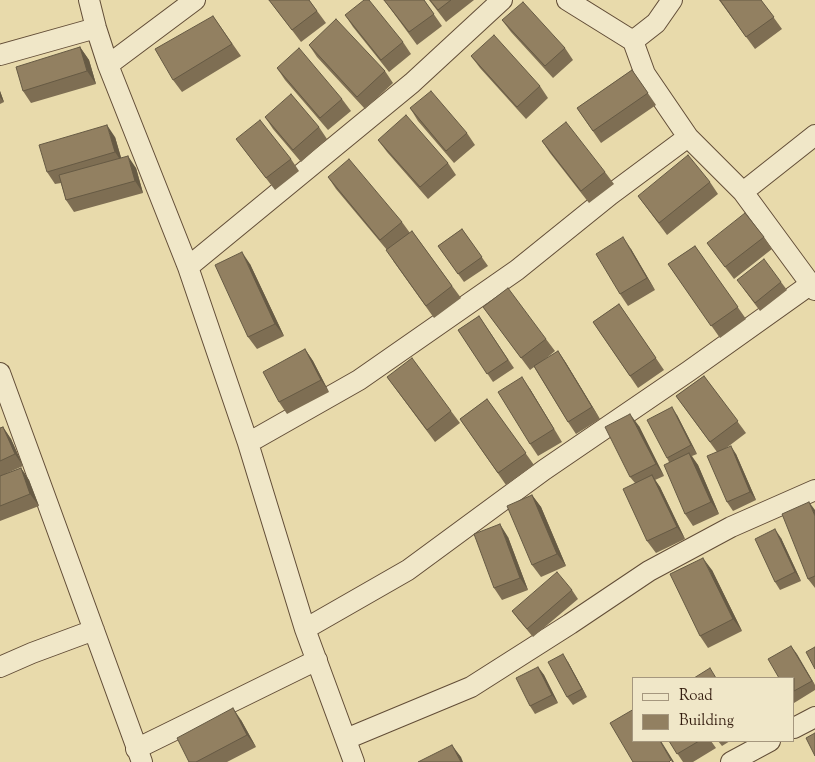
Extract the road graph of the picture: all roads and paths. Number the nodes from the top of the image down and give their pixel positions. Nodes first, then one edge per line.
1 (89, 0) edge
2 (195, 0) edge
3 (502, 0) edge
4 (567, 0) edge
5 (672, 0) edge
6 (96, 28) junction
7 (633, 42) junction
8 (0, 55) edge
9 (108, 66) junction
10 (815, 135) edge
11 (688, 137) junction
12 (743, 192) junction
13 (188, 267) junction
14 (813, 287) edge
15 (0, 373) edge
16 (248, 443) junction
17 (815, 490) edge
18 (305, 629) junction
19 (94, 630) junction
20 (316, 660) junction
21 (0, 667) edge
22 (815, 717) edge
23 (795, 727) edge
24 (346, 739) junction
25 (768, 742) edge
26 (139, 755) edge
27 (354, 762) edge
28 (731, 762) edge

1 - 6 street
2 - 9 street
3 - 13 street
4 - 7 street
5 - 7 street
6 - 8 street
6 - 9 street
7 - 11 street
9 - 13 street
10 - 12 street
11 - 12 street
11 - 16 street
12 - 14 street
13 - 16 street
14 - 18 street
15 - 19 street
16 - 18 street
17 - 24 street
18 - 20 street
19 - 21 street
19 - 26 street
20 - 24 street
20 - 26 street
22 - 23 street
24 - 27 street
25 - 28 street

